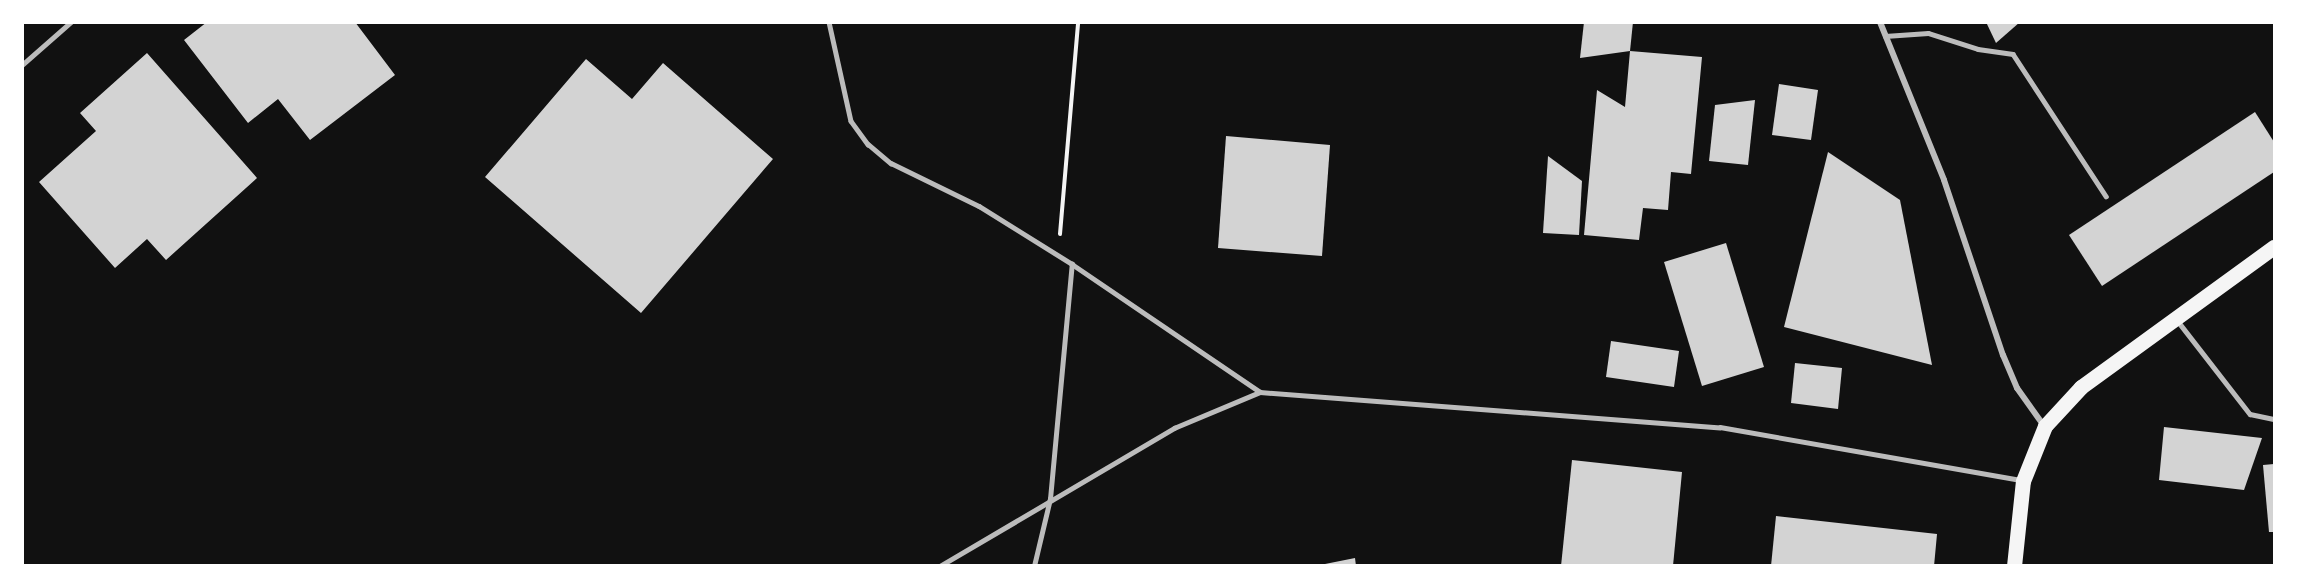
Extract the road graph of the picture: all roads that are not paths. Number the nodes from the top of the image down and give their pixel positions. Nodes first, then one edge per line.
1 (70, 22) edge
2 (829, 22) edge
3 (1880, 22) edge
4 (1885, 36) junction
5 (22, 66) edge
6 (2106, 196) dead end
7 (2274, 247) edge
8 (1072, 264) junction
9 (2175, 318) junction
10 (1260, 392) junction
11 (2274, 418) edge
12 (2044, 426) junction
13 (2023, 481) junction
14 (1050, 499) junction
15 (940, 566) edge
16 (1034, 566) edge
17 (2014, 566) edge

1 - 5 lane
2 - 8 lane
3 - 4 street
4 - 6 lane
4 - 12 street
7 - 9 main road
8 - 10 lane
8 - 14 lane
9 - 11 lane
9 - 12 main road
10 - 13 lane
10 - 14 lane
12 - 13 main road
13 - 17 main road
14 - 15 lane
14 - 16 lane

